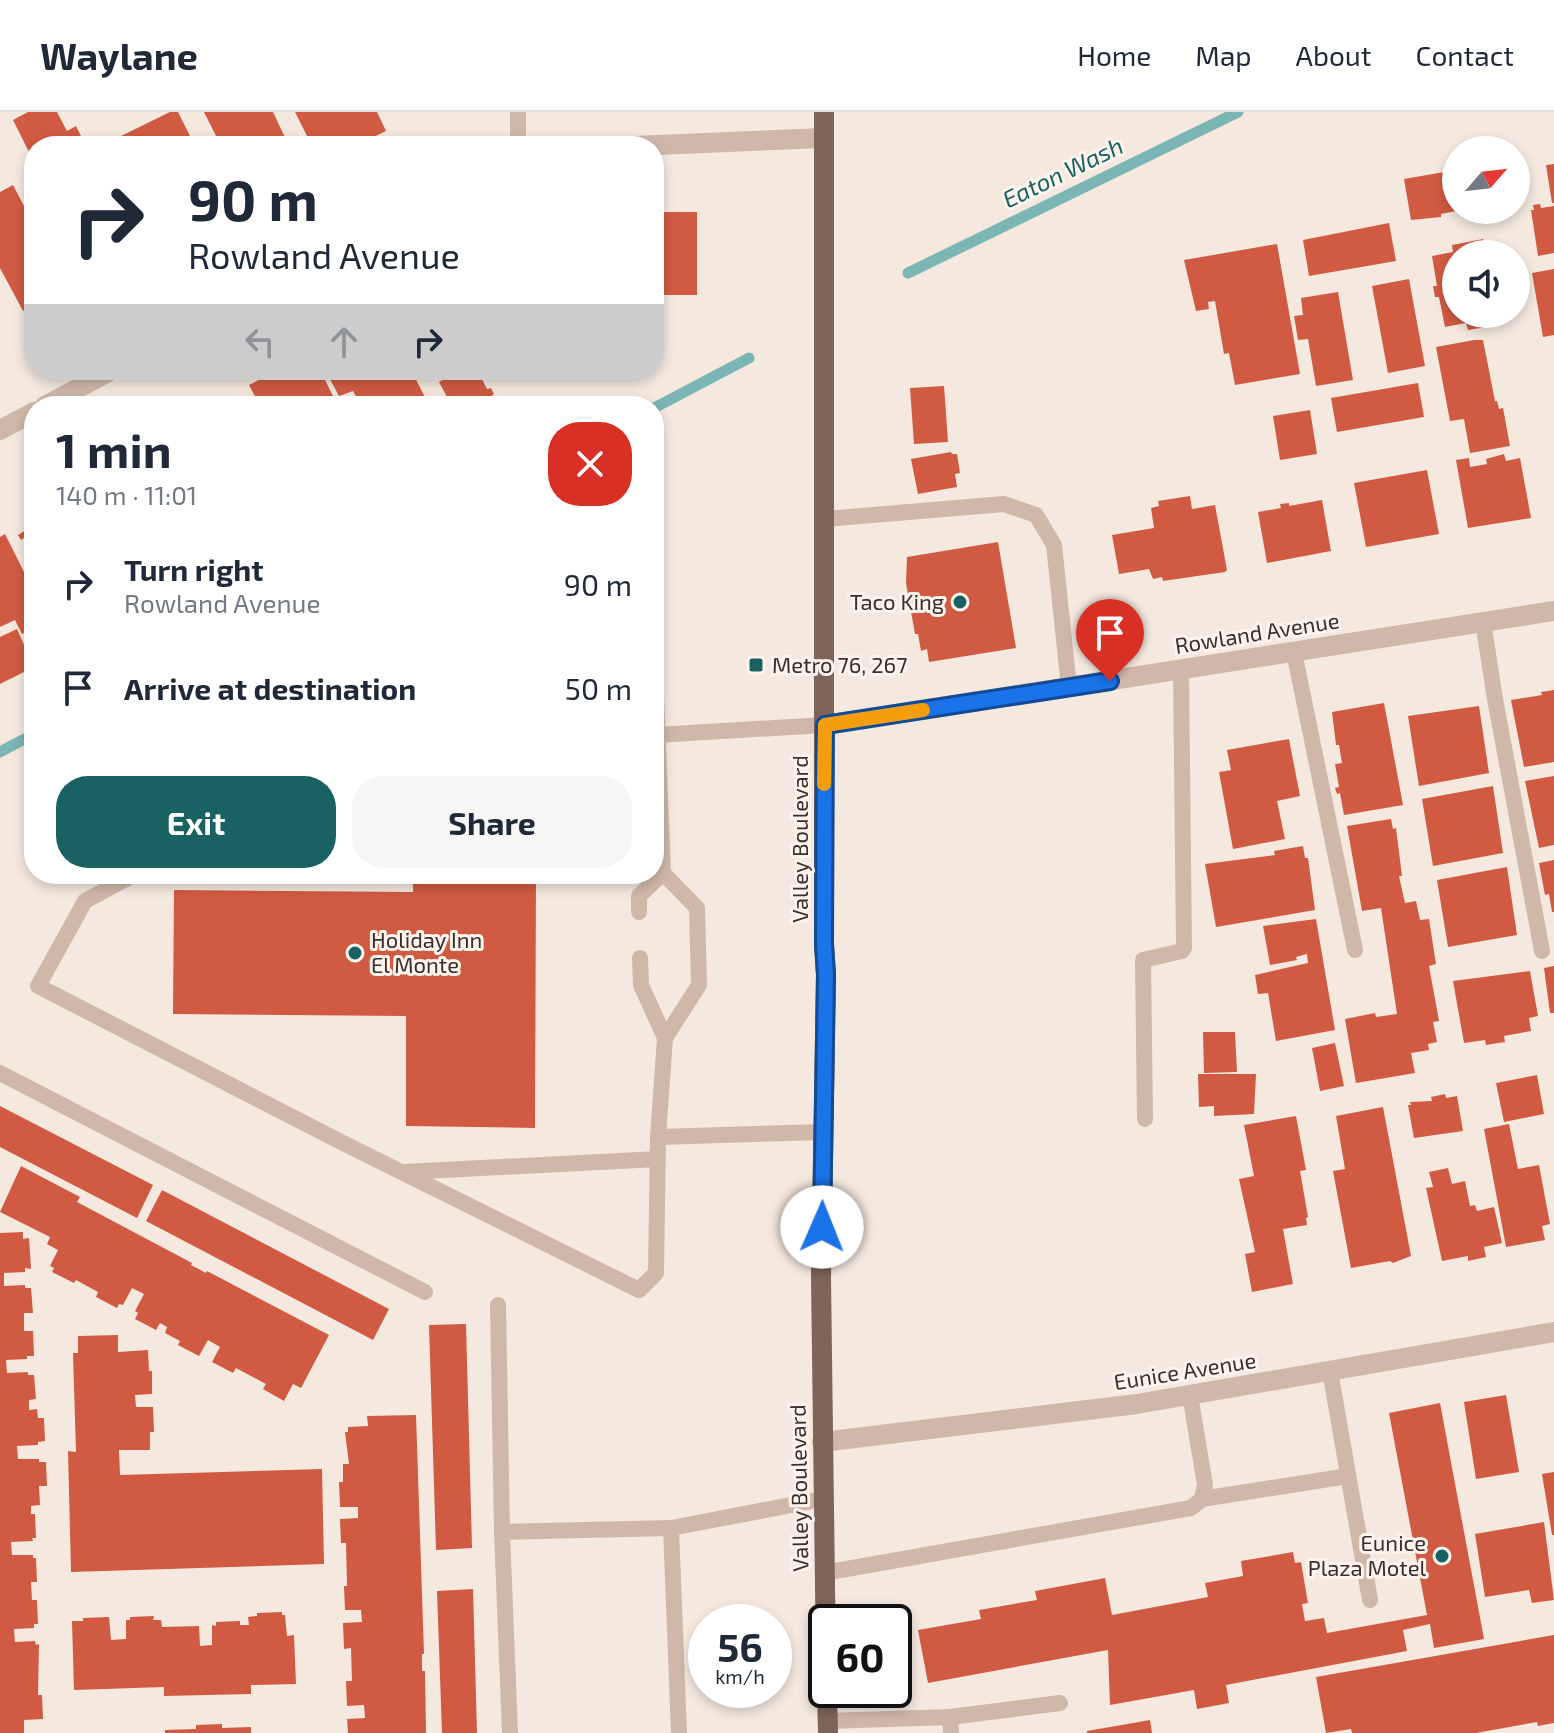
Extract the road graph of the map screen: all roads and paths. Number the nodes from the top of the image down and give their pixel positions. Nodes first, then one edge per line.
1 (518, 112) edge
2 (824, 112) edge
3 (518, 136) edge
4 (823, 138) junction
5 (664, 145) edge
6 (93, 380) edge
7 (64, 396) edge
8 (24, 417) edge
9 (0, 430) edge
10 (825, 519) junction
11 (1554, 611) edge
12 (1483, 622) junction
13 (1294, 652) junction
14 (1181, 669) junction
15 (1069, 687) junction
16 (825, 725) junction
17 (664, 735) edge
18 (664, 874) edge
19 (116, 884) edge
20 (652, 884) edge
21 (639, 912) dead end
22 (1355, 950) dead end
23 (1542, 951) dead end
24 (640, 958) dead end
25 (665, 1038) junction
26 (0, 1073) edge
27 (1145, 1119) dead end
28 (823, 1132) junction
29 (658, 1137) junction
30 (658, 1159) junction
31 (402, 1172) junction
32 (425, 1292) dead end
33 (498, 1305) dead end
34 (1554, 1332) edge
35 (1330, 1371) junction
36 (1190, 1395) junction
37 (822, 1442) junction
38 (1348, 1476) junction
39 (823, 1499) junction
40 (1202, 1499) junction
41 (671, 1528) junction
42 (502, 1532) junction
43 (824, 1573) junction
44 (1370, 1600) dead end
45 (825, 1604) edge
46 (1060, 1703) dead end
47 (951, 1725) edge
48 (828, 1727) edge
49 (510, 1733) edge
50 (679, 1733) edge

1 - 3 lane
2 - 4 main road, Valley Boulevard
4 - 5 street
4 - 10 main road, Valley Boulevard
6 - 7 street
8 - 9 street
10 - 15 lane
10 - 16 main road, Valley Boulevard
11 - 12 street, Rowland Avenue
12 - 13 street, Rowland Avenue
12 - 23 lane
13 - 14 street, Rowland Avenue
13 - 22 lane
14 - 15 street, Rowland Avenue
14 - 27 lane
15 - 16 street, Rowland Avenue
16 - 17 lane
16 - 28 main road, Valley Boulevard
18 - 25 lane
19 - 31 lane
20 - 21 lane
24 - 25 lane
25 - 29 lane
26 - 32 lane
28 - 29 lane
28 - 37 main road, Valley Boulevard
29 - 30 lane
30 - 31 lane
30 - 31 lane
33 - 42 lane
34 - 35 street, Eunice Avenue
35 - 36 street, Eunice Avenue
35 - 38 lane
36 - 37 street, Eunice Avenue
36 - 40 lane
37 - 39 main road, Valley Boulevard
38 - 40 lane
38 - 44 lane
39 - 41 lane
39 - 43 main road, Valley Boulevard
40 - 43 lane
41 - 42 lane
41 - 50 lane
42 - 49 lane
43 - 45 main road, Valley Boulevard
46 - 47 lane
47 - 48 lane

